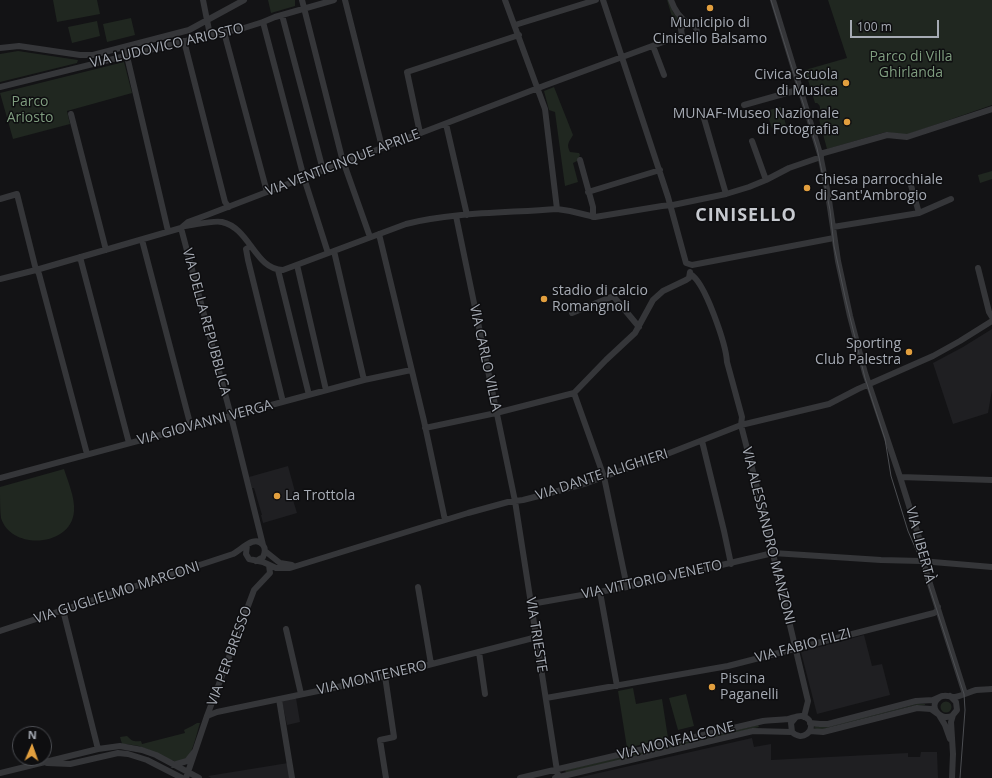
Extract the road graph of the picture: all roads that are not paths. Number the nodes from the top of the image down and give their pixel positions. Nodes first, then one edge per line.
1 (204, 0) edge
2 (244, 0) edge
3 (302, 0) edge
4 (334, 0) edge
5 (345, 0) edge
6 (502, 0) edge
7 (505, 0) edge
8 (596, 0) edge
9 (603, 0) edge
10 (671, 0) edge
11 (773, 0) edge
12 (304, 9) junction
13 (510, 14) junction
14 (282, 15) junction
15 (207, 21) junction
16 (263, 22) junction
17 (691, 24) junction
18 (515, 25) junction
19 (224, 32) junction
20 (210, 35) junction
21 (519, 35) junction
22 (683, 38) junction
23 (184, 41) junction
24 (654, 46) junction
25 (125, 47) junction
26 (0, 48) edge
27 (127, 55) junction
28 (622, 57) junction
29 (664, 75) dead end
30 (0, 87) edge
31 (537, 89) junction
32 (801, 89) junction
33 (744, 105) dead end
34 (992, 109) edge
35 (71, 114) dead end
36 (704, 115) dead end
37 (446, 124) junction
38 (420, 133) junction
39 (752, 141) dead end
40 (382, 147) junction
41 (820, 155) junction
42 (580, 160) dead end
43 (343, 163) junction
44 (324, 170) junction
45 (660, 170) junction
46 (304, 178) junction
47 (766, 180) junction
48 (910, 182) dead end
49 (267, 192) junction
50 (588, 192) junction
51 (726, 194) junction
52 (0, 199) edge
53 (951, 199) dead end
54 (670, 206) junction
55 (228, 207) junction
56 (557, 209) junction
57 (919, 213) junction
58 (466, 215) junction
59 (456, 216) junction
60 (593, 217) junction
61 (833, 226) junction
62 (182, 227) junction
63 (168, 231) junction
64 (379, 234) junction
65 (370, 237) junction
66 (834, 238) junction
67 (142, 240) junction
68 (251, 246) junction
69 (106, 250) junction
70 (331, 252) junction
71 (80, 257) junction
72 (297, 265) junction
73 (690, 265) junction
74 (978, 268) dead end
75 (36, 270) junction
76 (278, 270) junction
77 (690, 274) junction
78 (0, 278) edge
79 (572, 313) dead end
80 (992, 317) edge
81 (992, 321) edge
82 (639, 327) junction
83 (411, 370) junction
84 (364, 380) junction
85 (869, 385) junction
86 (326, 390) junction
87 (574, 392) junction
88 (309, 395) junction
89 (283, 402) junction
90 (496, 413) junction
91 (231, 416) junction
92 (741, 425) junction
93 (191, 427) junction
94 (425, 428) junction
95 (702, 441) junction
96 (130, 443) junction
97 (87, 454) junction
98 (604, 477) junction
99 (900, 477) junction
100 (0, 478) edge
101 (992, 480) edge
102 (515, 501) junction
103 (445, 520) junction
104 (259, 529) junction
105 (248, 544) junction
106 (264, 548) junction
107 (773, 553) junction
108 (233, 554) junction
109 (247, 557) junction
110 (255, 561) junction
111 (923, 561) junction
112 (731, 564) junction
113 (269, 565) junction
114 (297, 565) junction
115 (992, 567) edge
116 (418, 587) dead end
117 (627, 587) junction
118 (600, 592) junction
119 (531, 604) junction
120 (938, 607) junction
121 (63, 610) junction
122 (286, 629) dead end
123 (0, 631) edge
124 (537, 637) junction
125 (796, 648) junction
126 (479, 652) junction
127 (431, 664) junction
128 (385, 676) junction
129 (618, 686) junction
130 (992, 690) edge
131 (301, 694) junction
132 (485, 694) dead end
133 (965, 694) junction
134 (942, 696) junction
135 (950, 696) junction
136 (546, 698) junction
137 (279, 699) junction
138 (938, 714) junction
139 (953, 715) junction
140 (207, 716) junction
141 (796, 717) junction
142 (804, 717) junction
143 (810, 723) junction
144 (810, 731) junction
145 (792, 732) junction
146 (98, 748) junction
147 (953, 750) junction
148 (196, 751) junction
149 (52, 760) edge
150 (52, 763) edge
151 (173, 765) junction
152 (30, 766) edge
153 (557, 769) junction
154 (1, 773) edge
155 (187, 775) edge
156 (182, 778) edge
157 (199, 778) edge
158 (292, 778) edge
159 (386, 778) edge
160 (520, 778) edge
161 (557, 778) edge
162 (952, 778) edge

1 - 15 street
2 - 15 street
3 - 12 street
4 - 12 street, VIA LUDOVICO ARIOSTO
5 - 40 street
6 - 13 street
7 - 13 street
8 - 18 street
9 - 28 street
10 - 17 street
11 - 32 street
12 - 14 street, VIA LUDOVICO ARIOSTO
12 - 43 street
13 - 18 street
14 - 16 street, VIA LUDOVICO ARIOSTO
14 - 44 street
15 - 20 street
15 - 25 street
16 - 19 street, VIA LUDOVICO ARIOSTO
16 - 46 street
17 - 22 street
17 - 22 street
18 - 21 street
19 - 20 street, VIA LUDOVICO ARIOSTO
19 - 49 street
20 - 23 street, VIA LUDOVICO ARIOSTO
21 - 31 street
21 - 38 street
22 - 24 street, VIA VENTICINQUE APRILE
23 - 27 street, VIA LUDOVICO ARIOSTO
23 - 55 street
24 - 28 street, VIA VENTICINQUE APRILE
24 - 29 street
25 - 26 street
25 - 27 street
27 - 30 street, VIA LUDOVICO ARIOSTO
27 - 63 street
28 - 31 street, VIA VENTICINQUE APRILE
28 - 45 street
31 - 37 street, VIA VENTICINQUE APRILE
31 - 56 street
32 - 33 street
32 - 41 street
34 - 41 street
35 - 69 street
36 - 51 street
37 - 38 street, VIA VENTICINQUE APRILE
37 - 58 street
38 - 40 street, VIA VENTICINQUE APRILE
39 - 47 street
40 - 43 street, VIA VENTICINQUE APRILE
41 - 47 street
41 - 61 street
42 - 50 street
43 - 44 street, VIA VENTICINQUE APRILE
43 - 65 street
44 - 46 street, VIA VENTICINQUE APRILE
45 - 50 street
45 - 54 street
46 - 49 street, VIA VENTICINQUE APRILE
46 - 70 street
47 - 51 street
48 - 57 street
49 - 55 street, VIA VENTICINQUE APRILE
50 - 60 street
51 - 54 street
52 - 75 street
53 - 57 street
54 - 60 street
54 - 73 street
55 - 62 street, VIA VENTICINQUE APRILE
56 - 58 street
56 - 60 street
57 - 61 street
58 - 59 street
59 - 64 street
59 - 90 street, VIA CARLO VILLA
61 - 66 street
62 - 63 street, VIA VENTICINQUE APRILE
62 - 68 street
62 - 91 street, VIA DELLA REPUBBLICA
63 - 67 street, VIA VENTICINQUE APRILE
64 - 65 street
64 - 83 street
65 - 70 street
66 - 73 street
66 - 85 street, VIA LIBERTÀ
67 - 69 street, VIA VENTICINQUE APRILE
67 - 93 street
68 - 76 street
68 - 89 street
69 - 71 street, VIA VENTICINQUE APRILE
70 - 72 street
70 - 84 street
71 - 75 street, VIA VENTICINQUE APRILE
71 - 96 street
72 - 76 street
72 - 86 street
73 - 77 street
74 - 80 street
75 - 78 street, VIA VENTICINQUE APRILE
75 - 97 street
76 - 88 street
77 - 82 street
77 - 92 street, VIA ALESSANDRO MANZONI
79 - 82 street
81 - 85 street, VIA DANTE ALIGHIERI
82 - 87 street
83 - 84 street, VIA GIOVANNI VERGA
83 - 94 street
84 - 86 street, VIA GIOVANNI VERGA
85 - 92 street, VIA DANTE ALIGHIERI
85 - 99 street, VIA LIBERTÀ
86 - 88 street, VIA GIOVANNI VERGA
87 - 90 street
87 - 98 street
88 - 89 street, VIA GIOVANNI VERGA
89 - 91 street, VIA GIOVANNI VERGA
90 - 94 street
90 - 102 street, VIA CARLO VILLA
91 - 93 street, VIA GIOVANNI VERGA
91 - 104 street, VIA DELLA REPUBBLICA
92 - 95 street, VIA DANTE ALIGHIERI
92 - 107 street, VIA ALESSANDRO MANZONI
93 - 96 street, VIA GIOVANNI VERGA
94 - 103 street
95 - 98 street, VIA DANTE ALIGHIERI
95 - 112 street
96 - 97 street, VIA GIOVANNI VERGA
97 - 100 street, VIA GIOVANNI VERGA
98 - 102 street, VIA DANTE ALIGHIERI
98 - 117 street
99 - 101 street
99 - 111 street, VIA LIBERTÀ
102 - 103 street, VIA DANTE ALIGHIERI
102 - 119 street, VIA TRIESTE
103 - 114 street, VIA DANTE ALIGHIERI
104 - 105 street
104 - 106 street, VIA DELLA REPUBBLICA
105 - 106 street
105 - 108 street, VIA GUGLIELMO MARCONI
105 - 109 street
106 - 110 street
106 - 114 street, VIA DANTE ALIGHIERI
107 - 111 street, VIA VITTORIO VENETO
107 - 112 street, VIA VITTORIO VENETO
107 - 125 street, VIA ALESSANDRO MANZONI
108 - 109 street
108 - 121 street, VIA GUGLIELMO MARCONI
109 - 110 street
110 - 113 street, VIA DANTE ALIGHIERI
111 - 115 street, VIA VITTORIO VENETO
111 - 120 street, VIA LIBERTÀ
112 - 117 street, VIA VITTORIO VENETO
113 - 114 street, VIA DANTE ALIGHIERI
113 - 140 street, VIA PER BRESSO
116 - 127 street
117 - 118 street, VIA VITTORIO VENETO
118 - 119 street, VIA VITTORIO VENETO
118 - 129 street
119 - 124 street, VIA TRIESTE
120 - 125 street, VIA FABIO FILZI
120 - 133 street, VIA LIBERTÀ
121 - 123 street, VIA GUGLIELMO MARCONI
121 - 146 street
122 - 131 street
124 - 126 street, VIA MONTENERO
124 - 136 street, VIA TRIESTE
125 - 129 street, VIA FABIO FILZI
125 - 142 street, VIA ALESSANDRO MANZONI
126 - 127 street, VIA MONTENERO
126 - 132 street
127 - 128 street, VIA MONTENERO
128 - 131 street, VIA MONTENERO
128 - 159 street
129 - 136 street, VIA FABIO FILZI
130 - 133 street
131 - 137 street, VIA MONTENERO
133 - 135 street
134 - 135 street
134 - 138 street
134 - 143 street
135 - 139 street
136 - 153 street, VIA TRIESTE
137 - 140 street, VIA MONTENERO
137 - 158 street
138 - 139 street
138 - 144 street
138 - 147 street
139 - 147 street
140 - 148 street, VIA PER BRESSO
141 - 142 street
141 - 145 street
141 - 153 street, VIA MONFALCONE
142 - 143 street
143 - 144 street
144 - 145 street
145 - 161 street, VIA MONFALCONE
146 - 149 street
146 - 151 street
147 - 162 street
148 - 151 street
148 - 155 street, VIA PER BRESSO
150 - 156 street
151 - 155 street
152 - 154 street
153 - 160 street, VIA MONFALCONE
153 - 161 street, VIA TRIESTE
155 - 157 street

